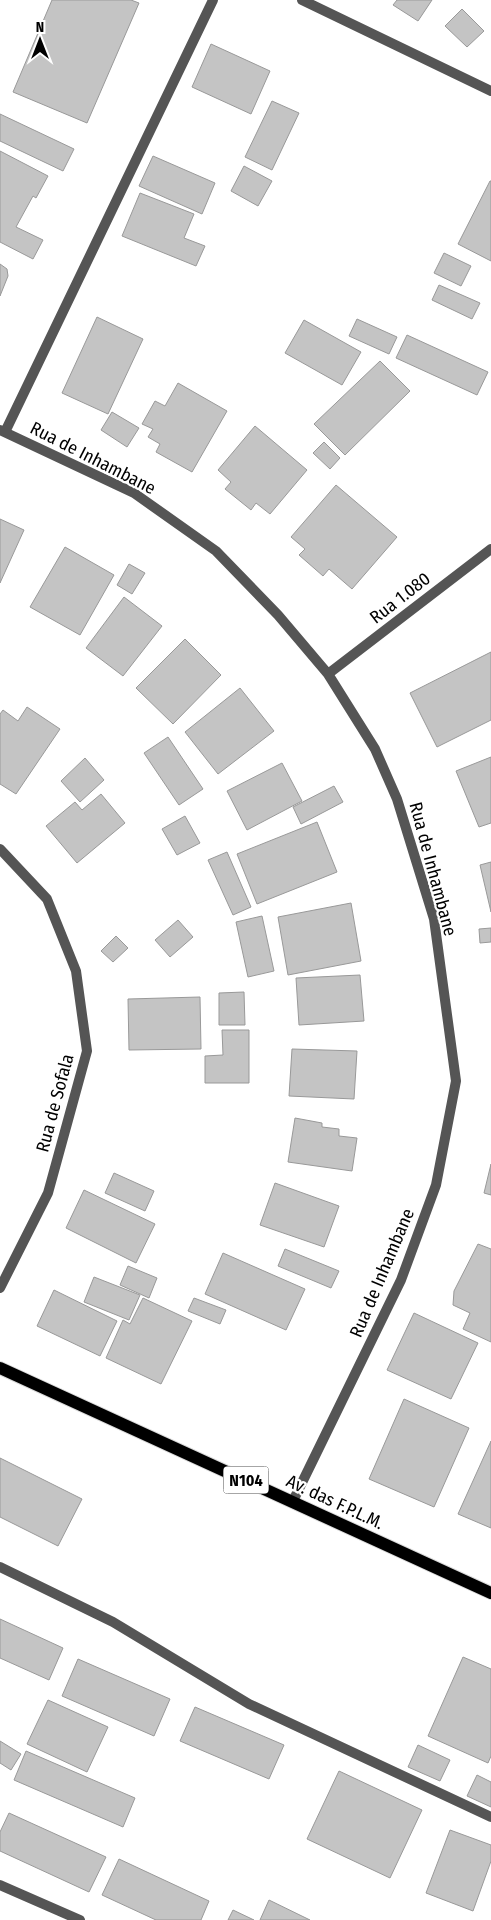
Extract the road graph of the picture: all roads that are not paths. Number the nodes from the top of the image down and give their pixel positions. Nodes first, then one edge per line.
1 (213, 0) edge
2 (302, 0) edge
3 (491, 91) edge
4 (3, 431) edge
5 (491, 549) edge
6 (328, 674) junction
7 (0, 849) edge
8 (0, 1288) edge
9 (0, 1368) edge
10 (293, 1501) junction
11 (0, 1567) edge
12 (491, 1592) edge
13 (491, 1817) edge
14 (0, 1885) edge
15 (80, 1920) edge

1 - 4 street
2 - 3 street
4 - 6 street, Rua de Inhambane
5 - 6 street, Rua 1.080
6 - 10 street, Rua de Inhambane
7 - 8 street, Rua de Sofala
9 - 10 main road, Av. das F.P.L.M. / N104
10 - 12 main road, Av. das F.P.L.M. / N104
11 - 13 street
14 - 15 street

